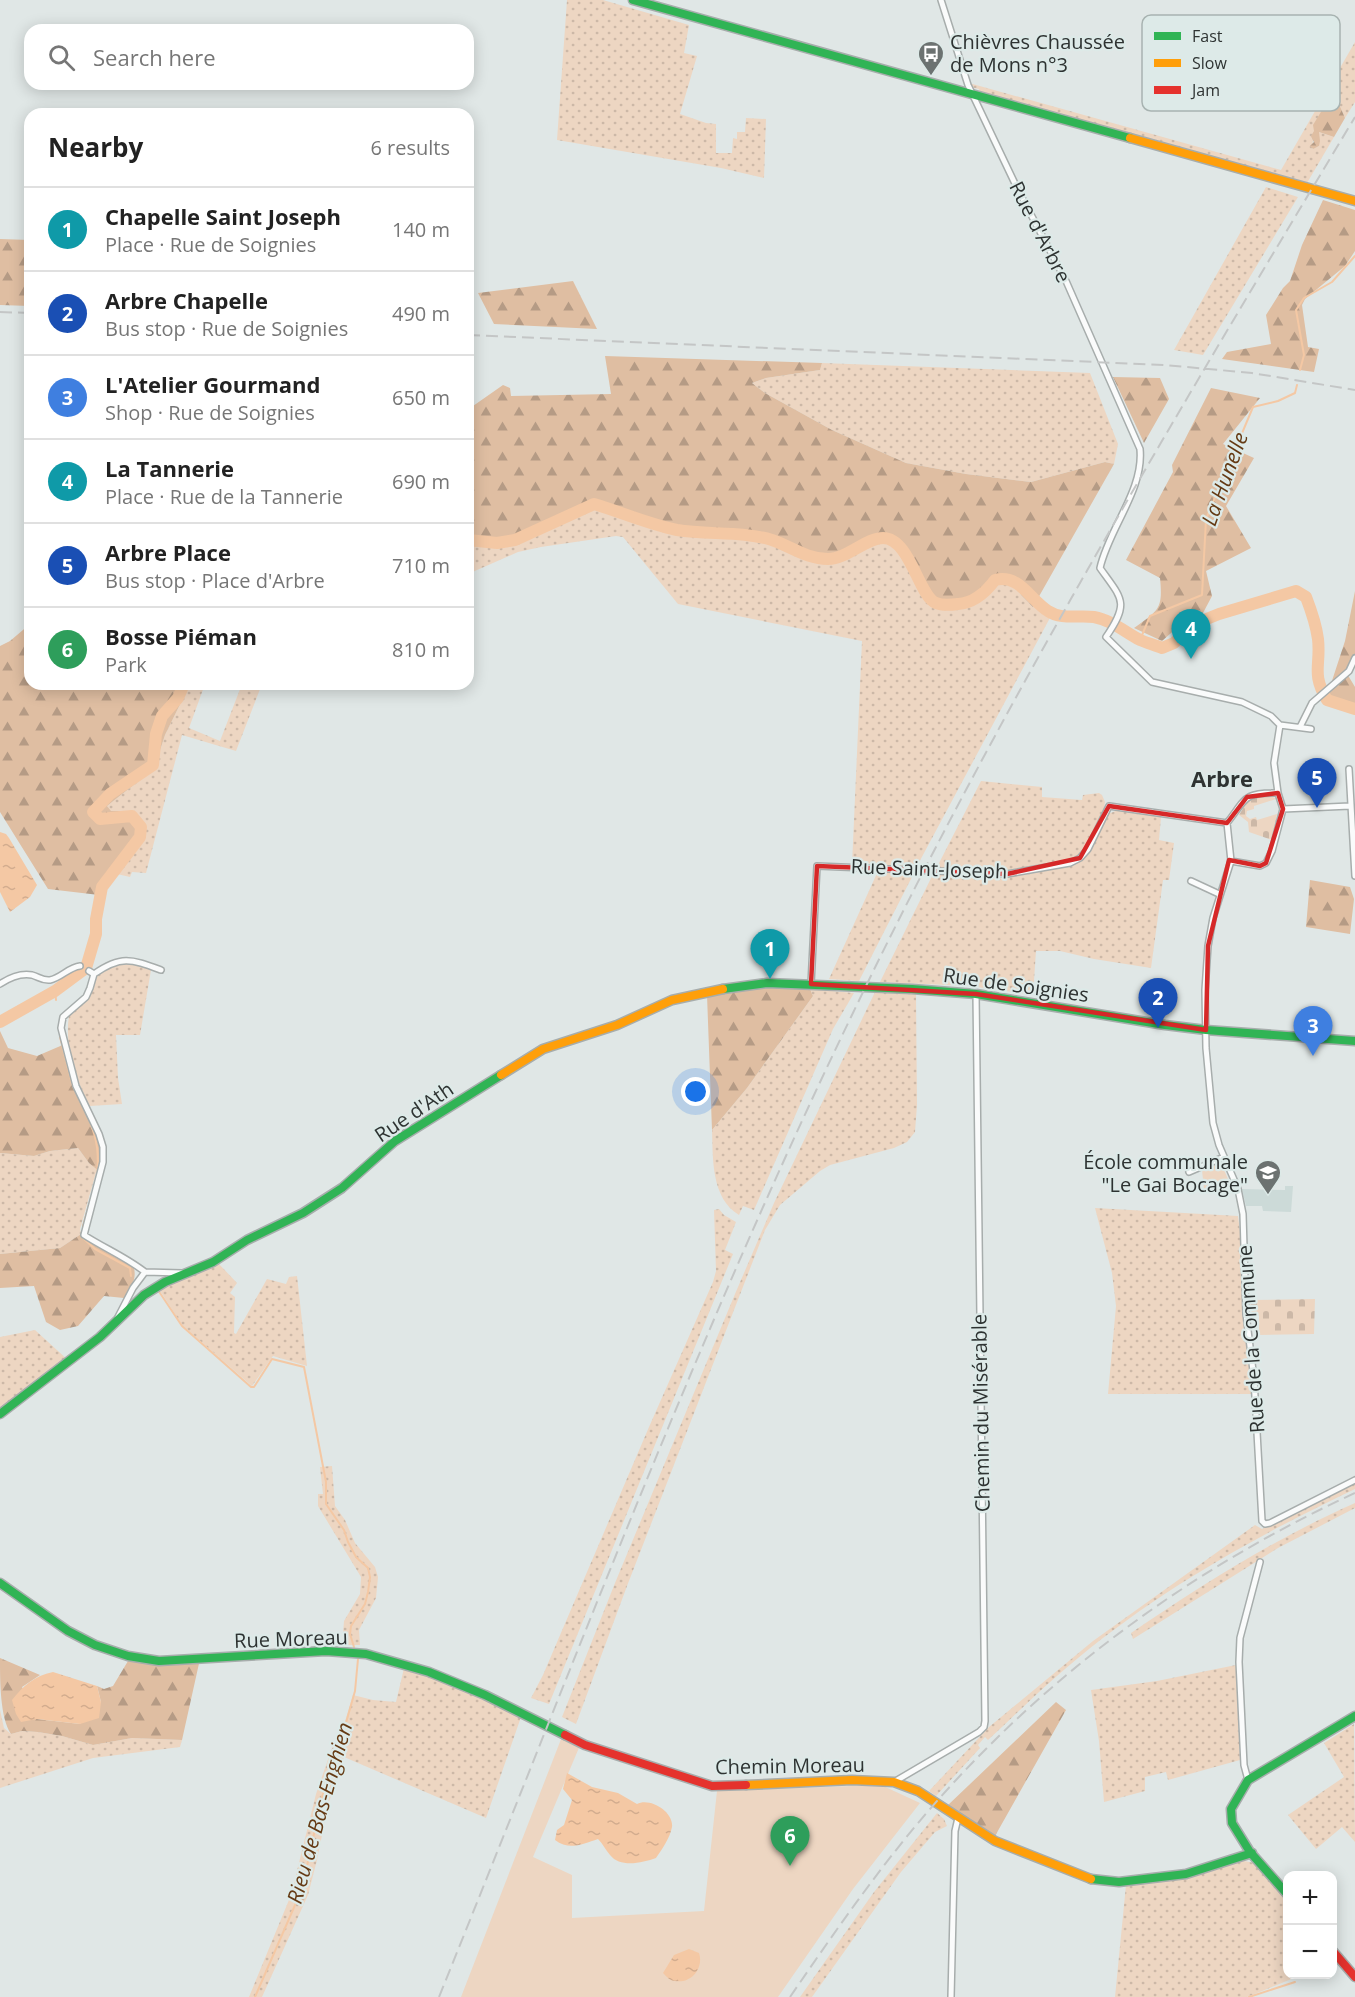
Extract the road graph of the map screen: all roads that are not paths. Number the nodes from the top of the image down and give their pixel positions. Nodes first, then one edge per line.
1 (633, 0) edge
2 (941, 0) edge
3 (974, 95) junction
4 (1355, 201) edge
5 (1355, 658) edge
6 (1280, 725) junction
7 (1300, 727) junction
8 (1311, 729) dead end
9 (1349, 769) dead end
10 (1278, 794) junction
11 (1352, 797) edge
12 (1350, 806) junction
13 (1283, 809) junction
14 (1227, 823) junction
15 (1231, 861) junction
16 (1355, 876) edge
17 (1191, 881) dead end
18 (1220, 894) junction
19 (80, 966) dead end
20 (161, 970) dead end
21 (0, 984) edge
22 (811, 984) junction
23 (976, 994) junction
24 (672, 1000) joint
25 (1206, 1030) junction
26 (1355, 1041) edge
27 (1224, 1157) junction
28 (1189, 1172) dead end
29 (145, 1272) junction
30 (186, 1273) junction
31 (118, 1318) junction
32 (0, 1414) edge
33 (1355, 1480) edge
34 (1260, 1562) dead end
35 (0, 1583) edge
36 (1355, 1716) edge
37 (585, 1745) joint
38 (1248, 1780) junction
39 (894, 1782) junction
40 (958, 1818) junction
41 (1252, 1853) junction
42 (1283, 1890) edge
43 (1337, 1956) edge
44 (1355, 1977) edge
45 (951, 1997) edge

1 - 3 street
2 - 3 street, Rue d'Arbre
3 - 4 street
3 - 6 street, Rue d'Arbre
5 - 7 street
6 - 7 street
6 - 10 street
7 - 8 street
9 - 11 street
10 - 13 street
10 - 14 street
11 - 12 street
12 - 13 street
12 - 16 street
13 - 15 street
14 - 15 street
14 - 22 street, Rue Saint-Joseph
15 - 18 street, Rue de la Commune
17 - 18 street
18 - 25 street, Rue de la Commune
19 - 21 street
20 - 29 street
22 - 23 street, Rue de Soignies
22 - 24 street, Rue de Soignies
23 - 25 street, Rue de Soignies
23 - 39 street, Chemin du Misérable
24 - 30 street, Rue d'Ath
25 - 26 street, Rue de Soignies
25 - 27 street, Rue de la Commune
27 - 28 street
27 - 33 street, Rue de la Commune
29 - 30 street, Rue d'Ath
29 - 31 street, Rue d'Ath
30 - 31 street, Rue d'Ath
31 - 32 street, Rue d'Ath
34 - 38 street
35 - 37 street, Rue Moreau
36 - 38 street
37 - 39 street, Chemin Moreau
38 - 41 street
39 - 40 street, Chemin Moreau
40 - 41 street, Chemin Moreau
40 - 45 street
41 - 42 street
43 - 44 street

